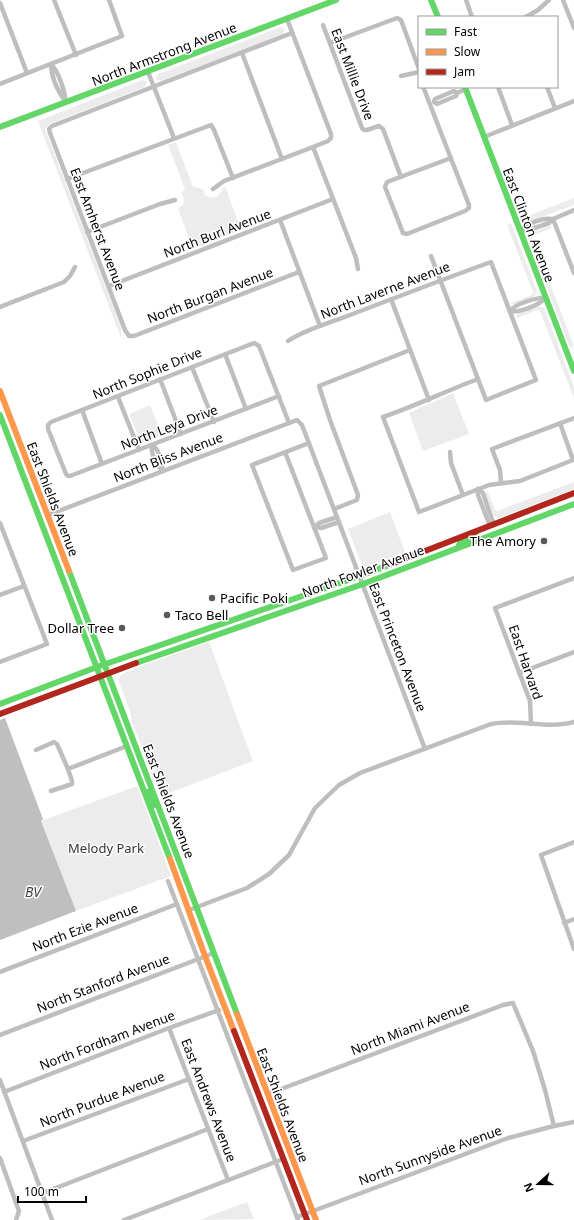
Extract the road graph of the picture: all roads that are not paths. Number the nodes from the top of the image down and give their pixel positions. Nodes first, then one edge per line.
1 (54, 0) edge
2 (109, 0) edge
3 (336, 0) edge
4 (431, 0) edge
5 (466, 0) edge
6 (549, 0) edge
7 (563, 0) edge
8 (0, 3) edge
9 (438, 16) edge
10 (472, 16) edge
11 (528, 16) edge
12 (287, 19) junction
13 (323, 25) dead end
14 (574, 28) edge
15 (292, 33) junction
16 (330, 43) junction
17 (242, 53) junction
18 (76, 55) junction
19 (51, 64) junction
20 (418, 67) edge
21 (418, 70) edge
22 (148, 72) junction
23 (27, 74) junction
24 (401, 76) dead end
25 (0, 84) edge
26 (154, 87) junction
27 (424, 88) edge
28 (465, 88) edge
29 (498, 88) edge
30 (547, 88) edge
31 (574, 101) edge
32 (66, 102) junction
33 (432, 103) junction
34 (555, 108) junction
35 (512, 125) junction
36 (0, 127) edge
37 (49, 129) joint
38 (484, 137) junction
39 (174, 138) junction
40 (313, 147) junction
41 (282, 158) junction
42 (451, 158) junction
43 (401, 177) junction
44 (233, 178) junction
45 (67, 179) junction
46 (212, 189) dead end
47 (333, 199) junction
48 (175, 200) dead end
49 (574, 210) edge
50 (552, 219) junction
51 (280, 220) junction
52 (520, 231) junction
53 (88, 232) junction
54 (431, 256) dead end
55 (75, 267) dead end
56 (358, 269) dead end
57 (299, 272) junction
58 (574, 274) edge
59 (441, 281) junction
60 (109, 286) junction
61 (545, 298) junction
62 (391, 299) junction
63 (0, 307) edge
64 (510, 311) junction
65 (320, 326) junction
66 (129, 336) joint
67 (288, 341) dead end
68 (410, 350) junction
69 (225, 354) junction
70 (192, 366) junction
71 (574, 371) edge
72 (160, 379) junction
73 (478, 379) junction
74 (0, 392) edge
75 (279, 396) junction
76 (118, 397) junction
77 (429, 400) junction
78 (246, 409) junction
79 (82, 410) junction
80 (0, 415) edge
81 (574, 418) edge
82 (297, 420) joint
83 (214, 422) junction
84 (289, 423) junction
85 (560, 423) junction
86 (181, 434) junction
87 (309, 443) junction
88 (152, 445) junction
89 (139, 450) junction
90 (285, 452) junction
91 (450, 452) dead end
92 (18, 460) junction
93 (573, 460) edge
94 (102, 464) junction
95 (162, 471) junction
96 (68, 476) joint
97 (502, 483) junction
98 (478, 489) junction
99 (574, 494) edge
100 (463, 495) junction
101 (574, 504) edge
102 (334, 509) junction
103 (48, 515) junction
104 (338, 519) junction
105 (40, 520) junction
106 (0, 526) edge
107 (492, 526) junction
108 (315, 527) junction
109 (457, 548) junction
110 (360, 576) junction
111 (72, 577) junction
112 (574, 578) edge
113 (363, 584) junction
114 (24, 586) junction
115 (0, 595) edge
116 (291, 600) junction
117 (232, 629) junction
118 (574, 652) edge
119 (0, 662) edge
120 (105, 664) junction
121 (97, 667) junction
122 (109, 672) junction
123 (519, 672) junction
124 (100, 675) junction
125 (0, 704) edge
126 (0, 714) edge
127 (574, 722) edge
128 (531, 724) junction
129 (127, 746) junction
130 (425, 749) junction
131 (36, 750) dead end
132 (68, 769) junction
133 (51, 791) dead end
134 (144, 792) junction
135 (574, 842) edge
136 (174, 844) junction
137 (168, 881) dead end
138 (177, 904) junction
139 (197, 908) junction
140 (189, 910) junction
141 (574, 919) edge
142 (564, 923) junction
143 (574, 948) edge
144 (214, 952) junction
145 (205, 956) junction
146 (198, 958) junction
147 (0, 972) edge
148 (219, 1010) junction
149 (169, 1028) junction
150 (0, 1034) edge
151 (189, 1079) junction
152 (0, 1080) edge
153 (4, 1092) junction
154 (268, 1094) junction
155 (574, 1122) edge
156 (554, 1126) junction
157 (208, 1130) junction
158 (23, 1141) junction
159 (0, 1158) edge
160 (283, 1159) junction
161 (275, 1162) junction
162 (2, 1168) edge
163 (228, 1180) junction
164 (43, 1194) junction
165 (312, 1210) junction
166 (305, 1213) junction
167 (297, 1218) edge
168 (16, 1220) edge
169 (52, 1220) edge
170 (124, 1220) edge
171 (307, 1220) edge
172 (316, 1220) edge

1 - 18 street
2 - 18 street
3 - 12 main road, North Armstrong Avenue
4 - 9 main road
5 - 10 street
6 - 11 street
7 - 14 street
8 - 23 street
12 - 15 street
12 - 22 main road, North Armstrong Avenue
13 - 16 street, East Millie Drive
15 - 17 street, North Armstrong Avenue
15 - 40 street
16 - 20 street
16 - 43 street, East Millie Drive
17 - 26 street, North Armstrong Avenue
17 - 41 street
18 - 19 street
19 - 23 street
19 - 32 street
21 - 24 street
22 - 26 street
22 - 32 main road, North Armstrong Avenue
23 - 25 street
26 - 37 street, North Armstrong Avenue
26 - 39 street
27 - 33 street
28 - 33 street
28 - 38 main road, East Clinton Avenue
29 - 35 street
30 - 34 street
31 - 34 street
32 - 36 main road, North Armstrong Avenue
33 - 42 street
34 - 35 street
35 - 38 street
37 - 45 street, East Amherst Avenue
38 - 52 main road, East Clinton Avenue
39 - 44 street
39 - 45 street
40 - 41 street
40 - 47 street
41 - 44 street
42 - 43 street
42 - 43 street
44 - 46 street
45 - 53 street, East Amherst Avenue
47 - 51 street, North Burl Avenue
47 - 56 street
48 - 53 street
49 - 50 street
50 - 52 street
50 - 58 street
51 - 57 street
51 - 60 street, North Burl Avenue
52 - 61 main road, East Clinton Avenue
53 - 60 street, East Amherst Avenue
54 - 59 street
55 - 63 street
57 - 65 street
57 - 66 street, North Burgan Avenue
59 - 62 street, North Laverne Avenue
59 - 64 street, North Laverne Avenue
59 - 73 street
60 - 66 street, East Amherst Avenue
61 - 64 street
61 - 71 main road, East Clinton Avenue
62 - 65 street, North Laverne Avenue
62 - 68 street
64 - 73 street
65 - 67 street, North Laverne Avenue
68 - 77 street
68 - 102 street
69 - 70 street, North Sophie Drive
69 - 75 street, North Sophie Drive
69 - 78 street
70 - 72 street, North Sophie Drive
70 - 83 street
72 - 76 street, North Sophie Drive
72 - 86 street
73 - 77 street
74 - 103 main road, East Shields Avenue
75 - 78 street, North Leya Drive
75 - 84 street
76 - 79 street, North Sophie Drive
76 - 89 street
77 - 100 street
78 - 83 street, North Leya Drive
79 - 94 street
79 - 96 street, North Sophie Drive
80 - 92 main road, East Shields Avenue
81 - 85 street
82 - 84 street, North Bliss Avenue
82 - 87 street, East Princeton Avenue
83 - 86 street, North Leya Drive
84 - 95 street, North Bliss Avenue
85 - 93 street
85 - 97 street
86 - 88 street, North Leya Drive
87 - 90 street
87 - 102 street, East Princeton Avenue
88 - 89 street, North Leya Drive
88 - 95 street
89 - 94 street, North Leya Drive
90 - 108 street
90 - 108 street
91 - 100 street
92 - 103 main road
92 - 105 main road, East Shields Avenue
93 - 97 street
94 - 96 street, North Leya Drive
95 - 103 street, North Bliss Avenue
97 - 98 street
98 - 100 street
98 - 107 street
99 - 107 main road, North Fowler Avenue
101 - 109 main road, North Fowler Avenue
102 - 104 street, East Princeton Avenue
103 - 111 main road, East Shields Avenue
104 - 108 street
104 - 110 street, East Princeton Avenue
105 - 111 main road
105 - 121 main road, East Shields Avenue
106 - 114 street
107 - 109 main road
107 - 110 main road, North Fowler Avenue
109 - 113 main road, North Fowler Avenue
110 - 113 street, East Princeton Avenue
110 - 116 main road, North Fowler Avenue
111 - 120 main road, East Shields Avenue
112 - 123 street, East Harvard
113 - 117 main road, North Fowler Avenue
113 - 130 street, East Princeton Avenue
114 - 115 street
114 - 119 street
116 - 117 main road
116 - 120 main road, North Fowler Avenue
117 - 122 main road, North Fowler Avenue
118 - 123 street
120 - 121 main road, North Fowler Avenue
120 - 122 main road, East Shields Avenue
121 - 124 main road, East Shields Avenue
121 - 125 main road, North Fowler Avenue
122 - 124 main road, North Fowler Avenue
122 - 136 main road, East Shields Avenue
123 - 128 street, East Harvard
124 - 126 main road, North Fowler Avenue
124 - 129 main road, East Shields Avenue
127 - 128 street
128 - 130 street
129 - 132 street
129 - 134 main road, East Shields Avenue
130 - 139 street
131 - 132 street
132 - 133 street
134 - 136 main road
134 - 140 main road, East Shields Avenue
135 - 142 street
136 - 139 main road, East Shields Avenue
137 - 138 street, East Shields Avenue
138 - 146 street, East Shields Avenue
138 - 147 street, North Ezie Avenue
139 - 140 street
139 - 144 main road, East Shields Avenue
140 - 145 main road, East Shields Avenue
141 - 142 street
142 - 143 street
144 - 145 street, North Stanford Avenue
144 - 154 main road, East Shields Avenue
145 - 146 street, North Stanford Avenue
145 - 160 main road, East Shields Avenue
146 - 148 street, East Shields Avenue
146 - 150 street, North Stanford Avenue
148 - 149 street, North Fordham Avenue
148 - 161 street, East Shields Avenue
149 - 151 street, East Andrews Avenue
149 - 153 street, North Fordham Avenue
151 - 157 street, East Andrews Avenue
151 - 158 street, North Purdue Avenue
152 - 153 street
153 - 158 street
154 - 156 street, North Miami Avenue
154 - 165 main road, East Shields Avenue
155 - 156 street, North Sunnyside Avenue
156 - 165 street, North Sunnyside Avenue
157 - 163 street, East Andrews Avenue
157 - 164 street
158 - 164 street
159 - 162 street
160 - 161 street
160 - 166 main road, East Shields Avenue
161 - 163 street
161 - 167 street, East Shields Avenue
162 - 168 street
163 - 170 street
164 - 169 street
165 - 166 street, North Sunnyside Avenue
165 - 172 main road, East Shields Avenue
166 - 167 street, North Sunnyside Avenue
166 - 171 main road, East Shields Avenue

